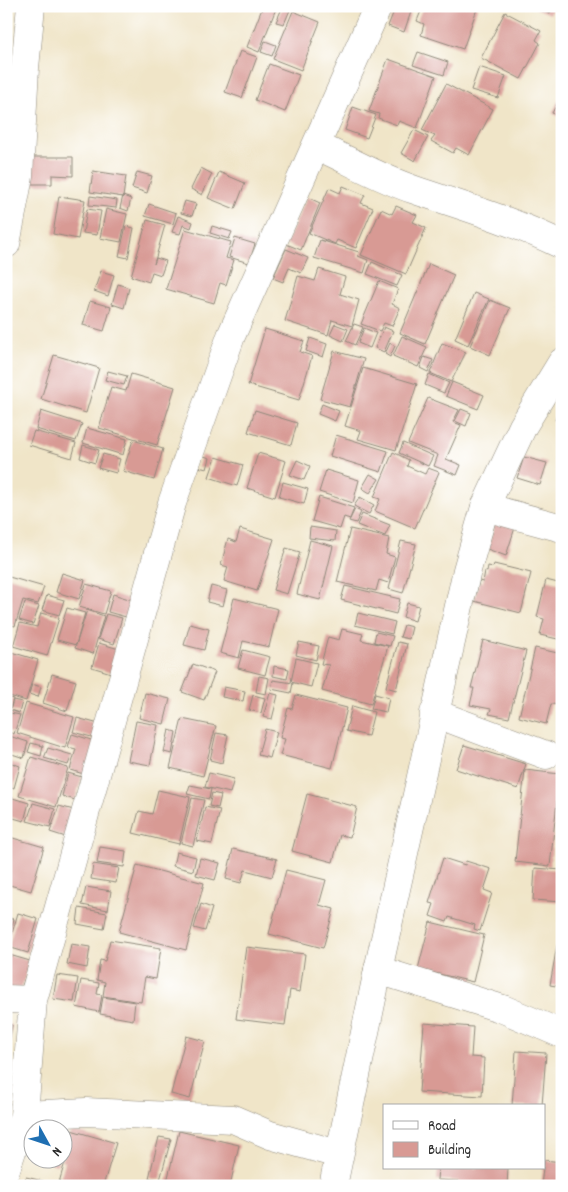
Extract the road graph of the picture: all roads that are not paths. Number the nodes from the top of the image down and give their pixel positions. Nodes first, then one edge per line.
1 (31, 6) edge
2 (378, 6) edge
3 (316, 146) junction
4 (6, 244) edge
5 (562, 245) edge
6 (562, 362) edge
7 (485, 507) junction
8 (562, 528) edge
9 (434, 713) junction
10 (546, 755) dead end
11 (378, 970) junction
12 (6, 999) edge
13 (33, 1000) junction
14 (562, 1034) edge
15 (24, 1115) junction
16 (338, 1154) junction
17 (6, 1169) edge
18 (333, 1186) edge

1 - 4 street
2 - 3 street
3 - 5 street
3 - 13 street
6 - 7 street
7 - 8 street
7 - 9 street
9 - 10 street
9 - 11 street
11 - 14 street
11 - 16 street
12 - 13 street
13 - 15 street
15 - 16 street
15 - 17 street
16 - 18 street

